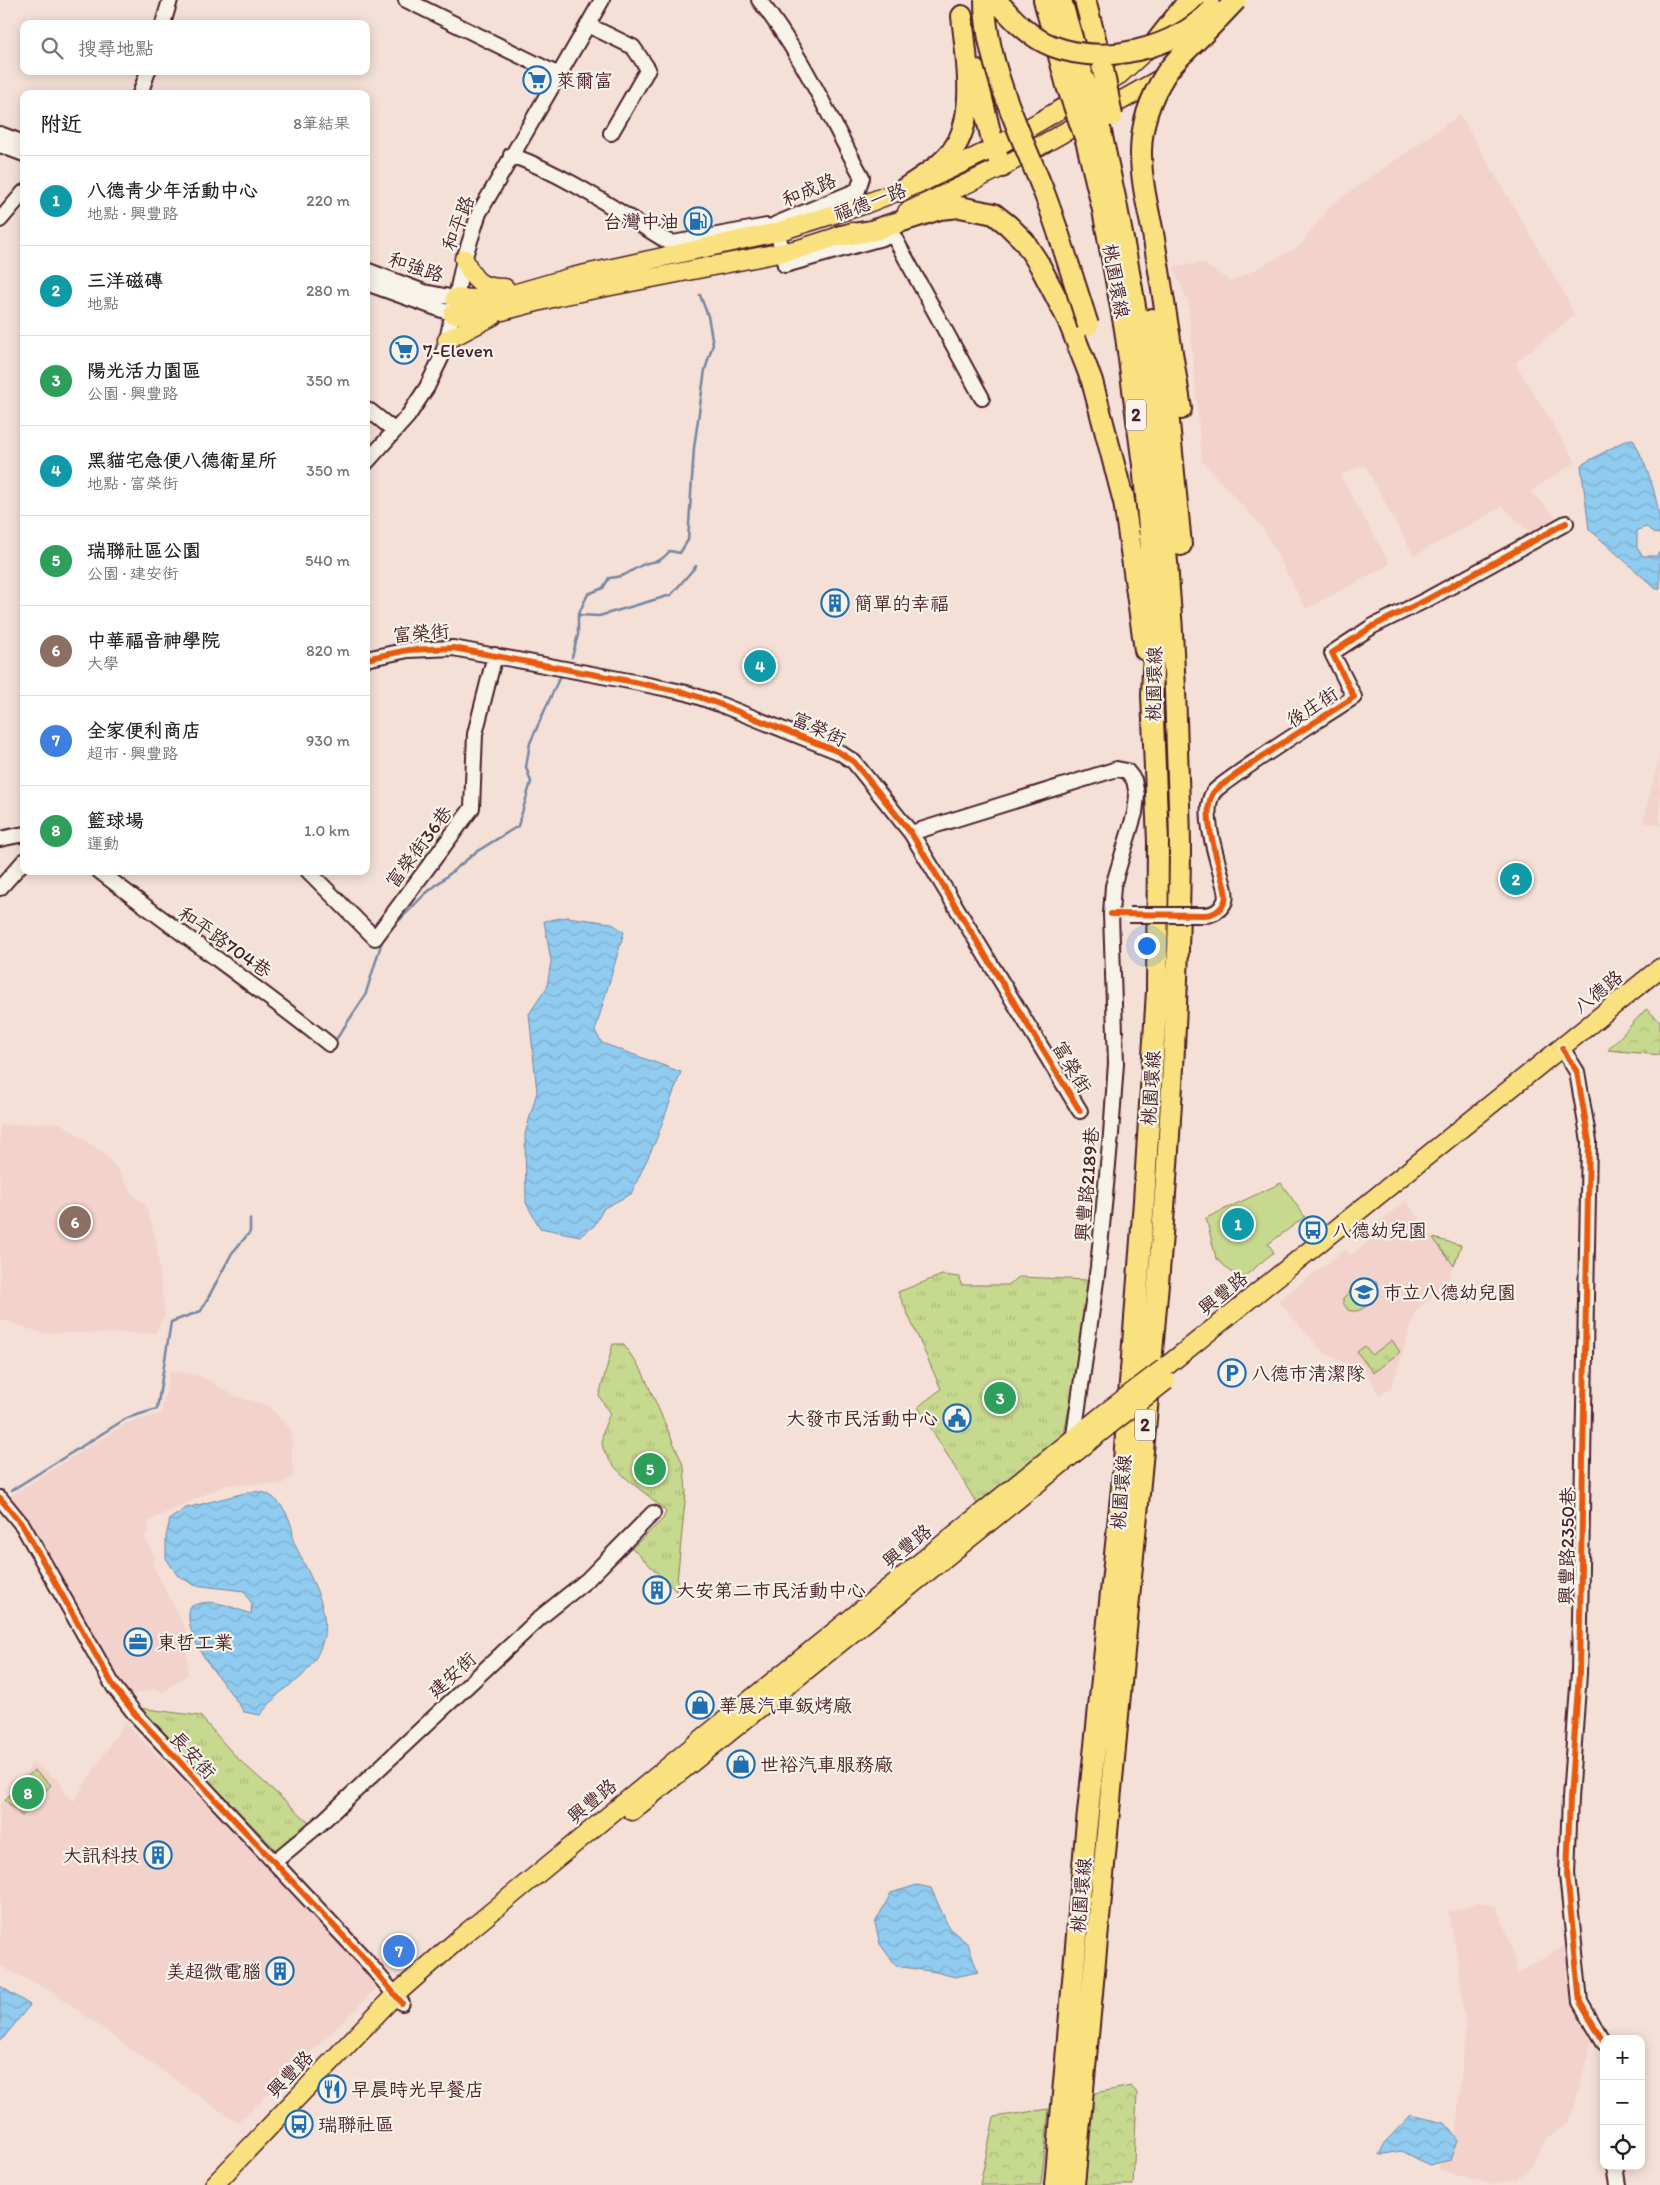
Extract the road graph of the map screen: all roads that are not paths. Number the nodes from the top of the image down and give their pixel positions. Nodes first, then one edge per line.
1 (170, 0) edge
2 (406, 0) edge
3 (602, 0) edge
4 (759, 0) edge
5 (985, 0) edge
6 (996, 0) edge
7 (1044, 0) edge
8 (1061, 0) edge
9 (1085, 0) edge
10 (1189, 0) edge
11 (1204, 0) edge
12 (1223, 0) edge
13 (1236, 0) edge
14 (1248, 0) edge
15 (960, 8) edge
16 (163, 20) edge
17 (588, 25) junction
18 (1157, 41) junction
19 (147, 75) edge
20 (559, 75) junction
21 (1075, 83) junction
22 (141, 90) edge
23 (1100, 130) junction
24 (611, 133) dead end
25 (0, 134) edge
26 (20, 142) edge
27 (0, 145) edge
28 (994, 148) junction
29 (20, 152) edge
30 (512, 155) junction
31 (1002, 168) junction
32 (901, 191) junction
33 (20, 197) edge
34 (0, 220) edge
35 (777, 228) junction
36 (840, 236) junction
37 (781, 252) junction
38 (464, 258) junction
39 (370, 272) edge
40 (572, 278) junction
41 (370, 284) edge
42 (454, 306) junction
43 (502, 311) junction
44 (447, 340) junction
45 (982, 398) dead end
46 (370, 411) edge
47 (395, 431) junction
48 (370, 459) edge
49 (1125, 506) junction
50 (1566, 523) dead end
51 (1181, 545) junction
52 (495, 655) junction
53 (370, 658) edge
54 (1175, 663) junction
55 (1152, 694) junction
56 (911, 833) junction
57 (20, 835) edge
58 (0, 840) edge
59 (20, 866) edge
60 (104, 875) edge
61 (312, 875) edge
62 (0, 888) edge
63 (1111, 914) junction
64 (1660, 968) edge
65 (1660, 980) edge
66 (329, 1044) dead end
67 (1568, 1049) junction
68 (1080, 1111) dead end
69 (1073, 1447) junction
70 (0, 1498) edge
71 (653, 1513) dead end
72 (274, 1862) junction
73 (398, 1999) junction
74 (1600, 2036) edge
75 (1616, 2170) edge
76 (214, 2185) edge
77 (229, 2185) edge
78 (1055, 2185) edge
79 (1074, 2185) edge
80 (1618, 2185) edge

1 - 16 street
2 - 20 street
3 - 17 street, 和平路
4 - 35 street, 和成路
5 - 49 highway, bridge
6 - 12 highway, bridge
7 - 21 highway, 桃園環線 / 2
8 - 21 highway, 桃園環線 / 2
9 - 23 highway, bridge
10 - 18 highway
11 - 18 main road, 福德一路
13 - 51 highway, bridge
14 - 31 main road, 福德一路
15 - 28 highway
15 - 32 highway
17 - 20 street, 和平路
17 - 24 street
18 - 28 main road, 福德一路
19 - 22 street
20 - 30 street, 和平路
21 - 23 highway, 桃園環線 / 2, bridge
23 - 51 highway
23 - 54 highway, 桃園環線 / 2
23 - 55 highway, 桃園環線 / 2
25 - 26 street
27 - 29 street
28 - 31 highway
28 - 32 main road, 福德一路
30 - 35 street
30 - 38 street, 和平路
31 - 36 main road, 福德一路
32 - 35 main road, 福德一路
33 - 34 street
35 - 37 street, 和成路
35 - 40 main road, 福德一路
36 - 37 main road, 福德一路
36 - 49 highway
37 - 43 main road, 福德一路
37 - 45 street
38 - 40 main road
38 - 42 street, 和平路
39 - 42 street, 和強路
40 - 42 main road, 福德一路
41 - 42 street, 和強路
42 - 43 main road, 福德一路
42 - 44 street, 和平路
43 - 44 main road
44 - 47 street, 和平路
46 - 47 street
47 - 48 street, 和平路
49 - 55 highway
50 - 63 street, 後庄街, bridge
51 - 54 highway
52 - 53 street, 富榮街
52 - 56 street, 富榮街
52 - 61 street, 富榮街36巷
54 - 79 highway, 桃園環線 / 2
55 - 78 highway, 桃園環線 / 2
56 - 63 street
56 - 68 street, 富榮街
57 - 58 street
59 - 62 street
60 - 66 street, 和平路704巷
63 - 69 street, 興豐路2189巷
64 - 67 main road, 八德路
65 - 67 main road, 八德路
67 - 69 main road, 興豐路, bridge
67 - 74 street, 興豐路2350巷
69 - 73 main road, 興豐路
70 - 72 street, 長安街
71 - 72 street, 建安街
72 - 73 street, 長安街
73 - 76 main road, 興豐路
73 - 77 main road, 興豐路
75 - 80 street

